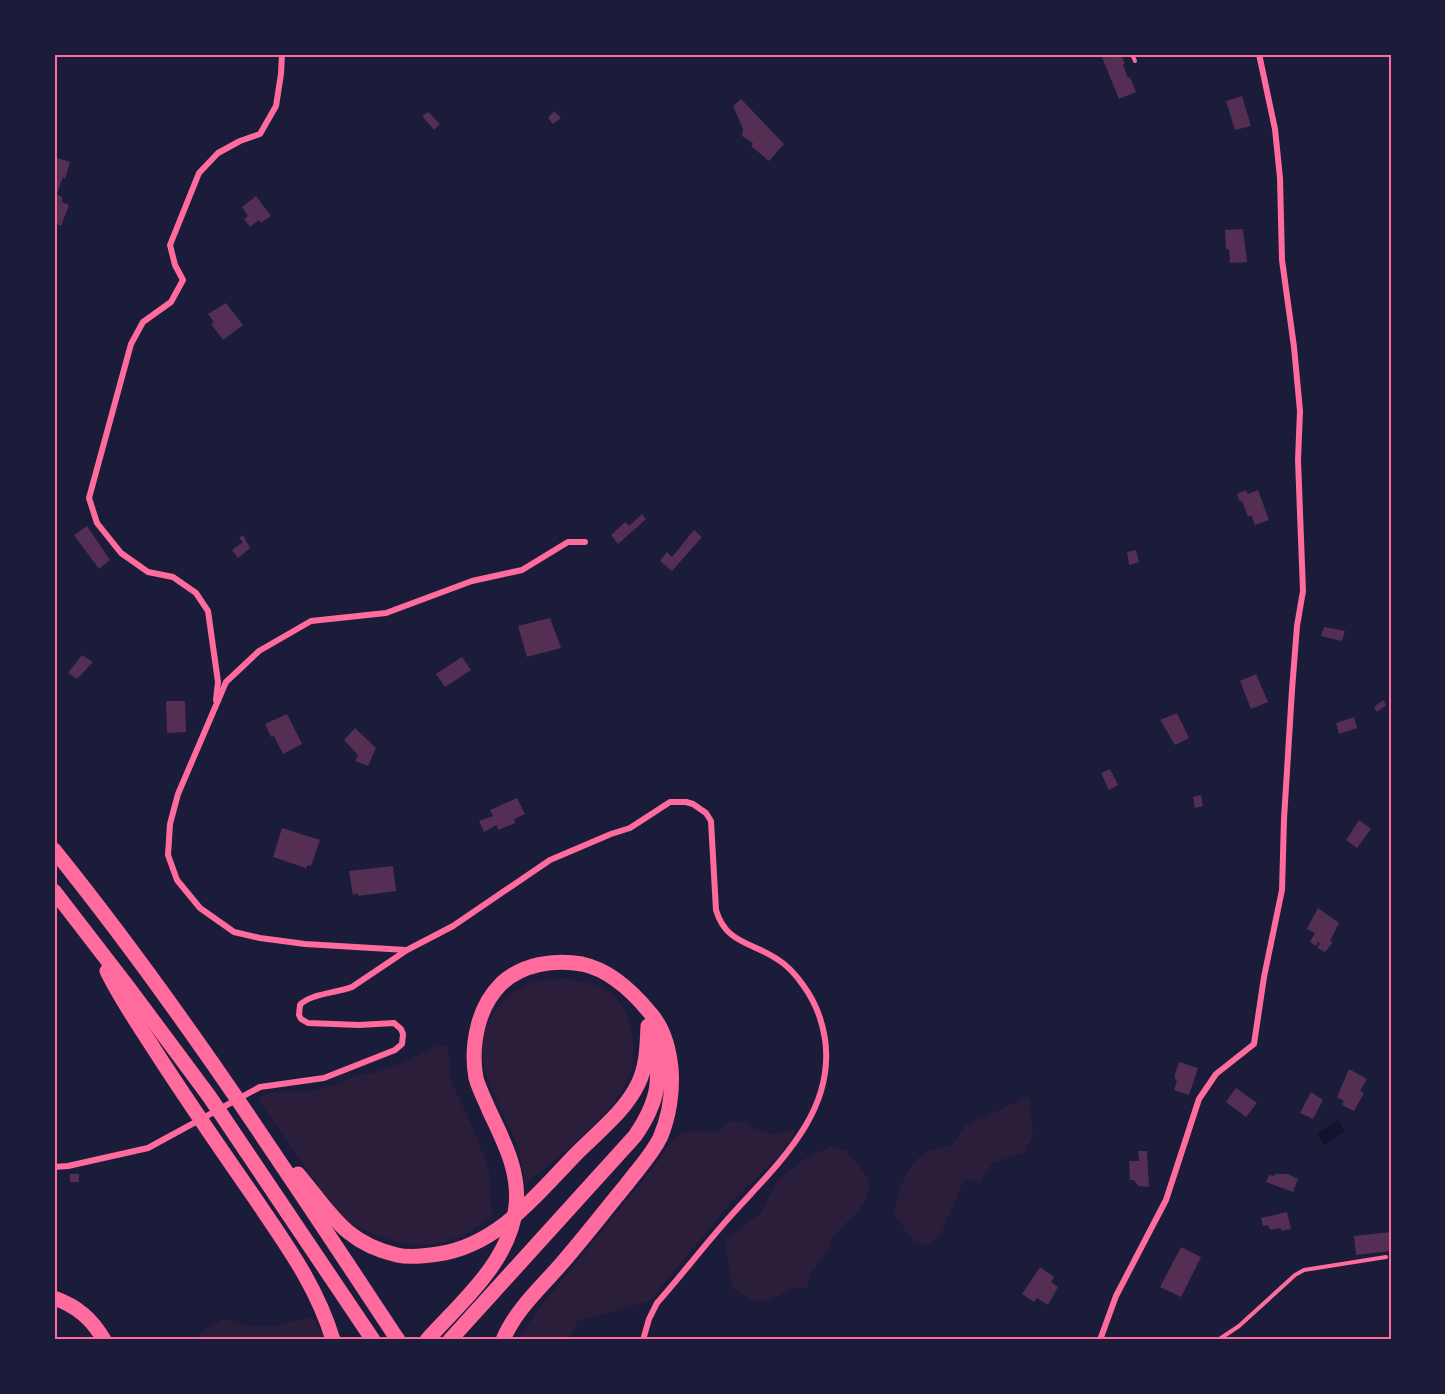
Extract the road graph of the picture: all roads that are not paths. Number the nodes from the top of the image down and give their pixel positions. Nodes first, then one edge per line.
1 (282, 54) edge
2 (1132, 54) edge
3 (1259, 54) edge
4 (1135, 61) dead end
5 (585, 542) dead end
6 (215, 709) junction
7 (54, 850) edge
8 (54, 891) edge
9 (93, 941) junction
10 (407, 950) junction
11 (639, 999) junction
12 (648, 1026) junction
13 (264, 1137) junction
14 (54, 1167) edge
15 (1386, 1257) dead end
16 (54, 1298) edge
17 (104, 1340) edge
18 (333, 1340) edge
19 (373, 1340) edge
20 (398, 1340) edge
21 (427, 1340) edge
22 (450, 1340) edge
23 (503, 1340) edge
24 (643, 1340) edge
25 (1100, 1340) edge
26 (1218, 1340) edge

1 - 6 street
2 - 4 lane
3 - 25 street
5 - 6 street
6 - 10 street
7 - 13 highway
8 - 9 highway
9 - 18 highway
9 - 19 highway
10 - 14 street
10 - 24 street
11 - 12 highway
11 - 21 highway
11 - 23 highway
12 - 13 highway
12 - 22 highway
13 - 20 highway
15 - 26 lane
16 - 17 highway

